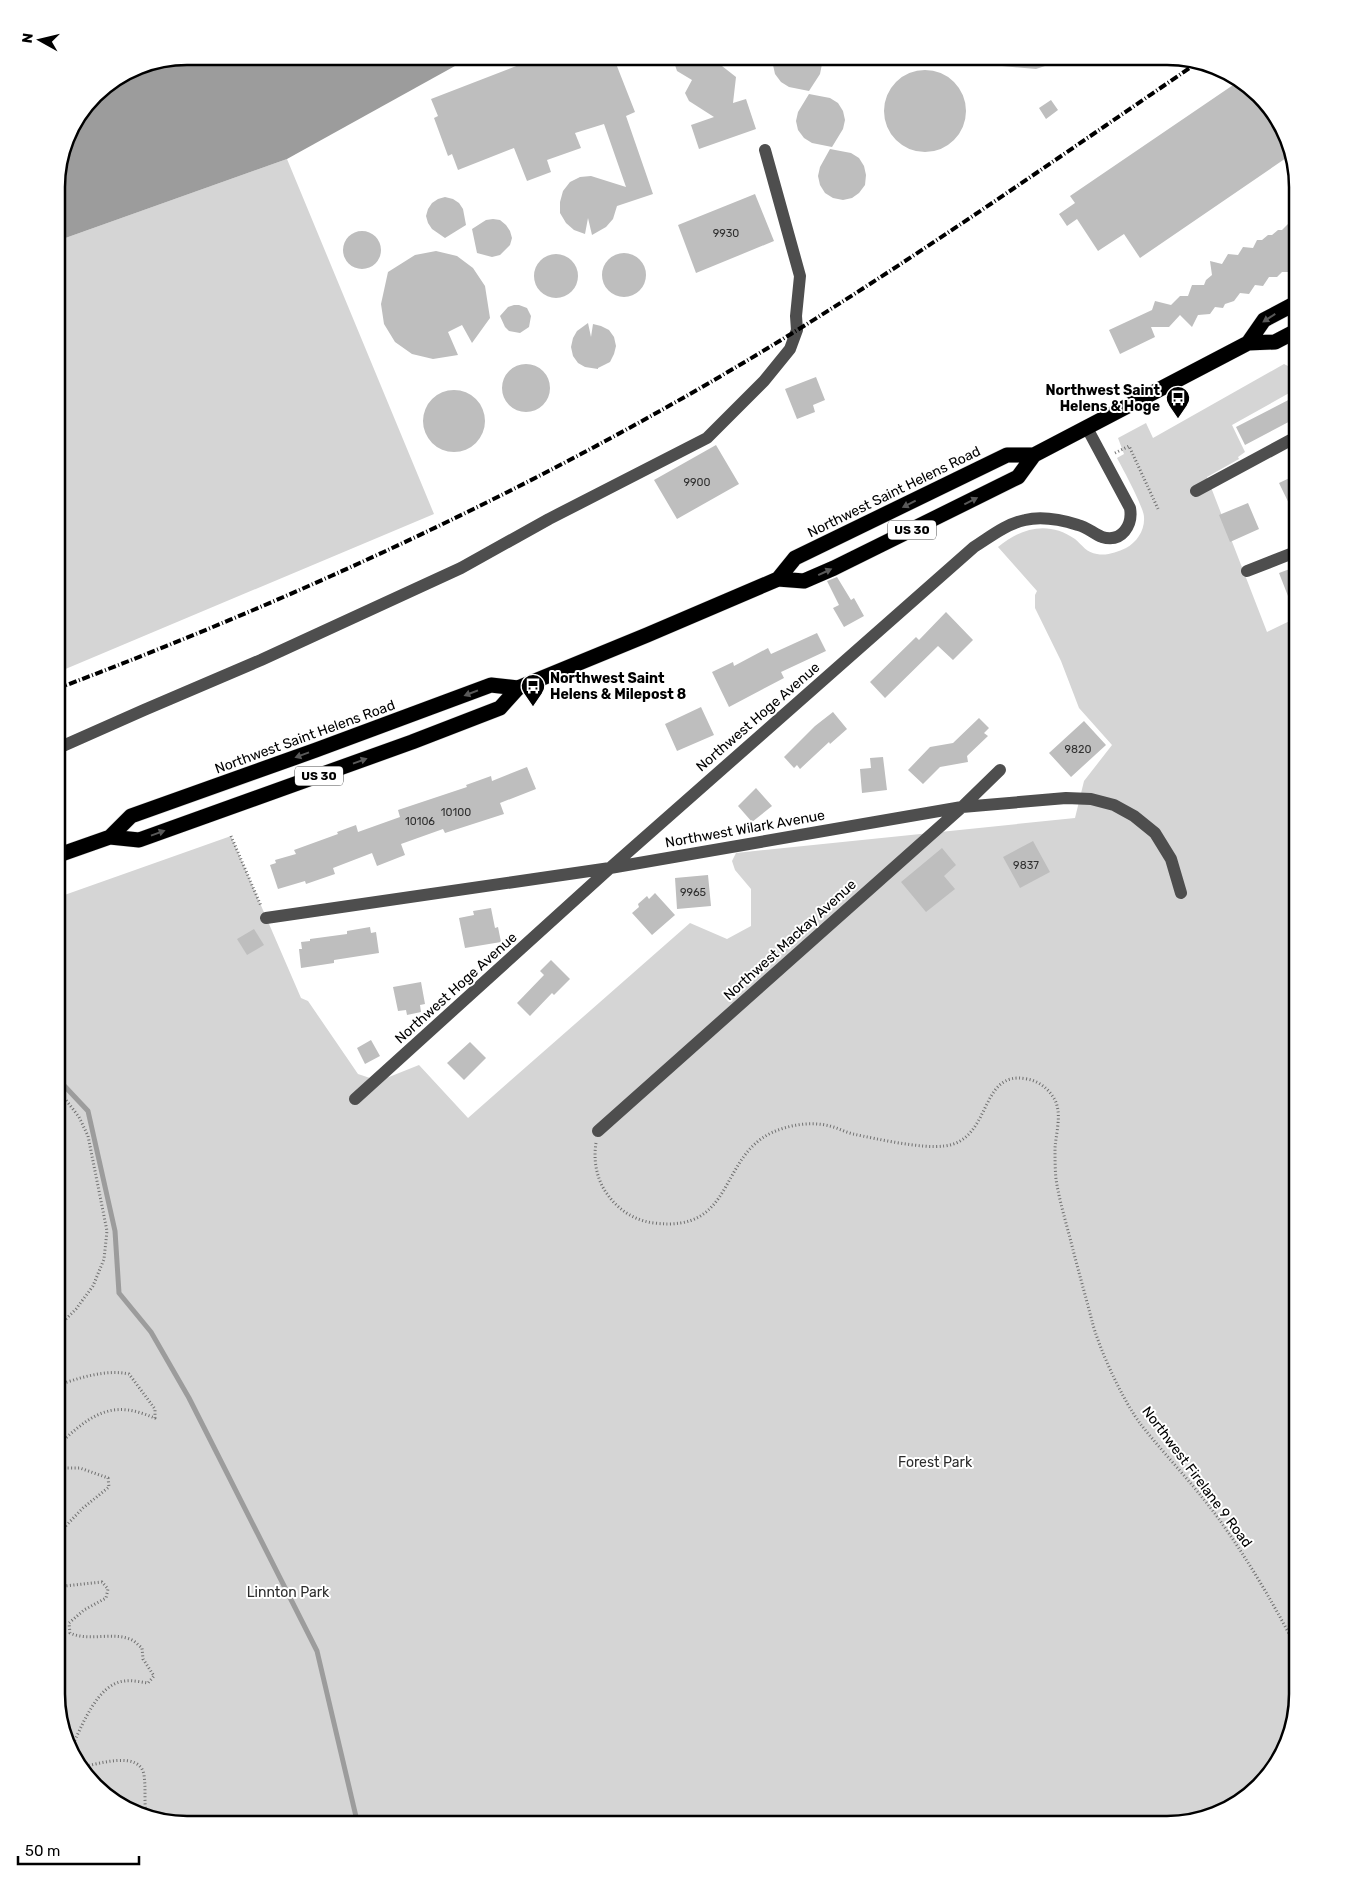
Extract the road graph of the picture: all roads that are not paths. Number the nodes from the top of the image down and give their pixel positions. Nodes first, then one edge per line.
1 (765, 150) dead end
2 (1289, 307) edge
3 (1289, 335) edge
4 (1248, 343) junction
5 (1087, 428) junction
6 (1289, 441) edge
7 (1034, 455) junction
8 (1196, 491) dead end
9 (1289, 555) edge
10 (1247, 571) dead end
11 (778, 579) junction
12 (518, 688) junction
13 (65, 745) edge
14 (1000, 770) dead end
15 (962, 807) junction
16 (110, 837) junction
17 (65, 853) edge
18 (610, 868) junction
19 (1181, 894) dead end
20 (266, 918) road end
21 (355, 1099) dead end
22 (598, 1131) road end

1 - 13 street
2 -> 4 highway, Northwest Saint Helens Road / US 30
3 - 4 highway, Northwest Saint Helens Road / US 30
4 - 5 highway, Northwest Saint Helens Road / US 30
5 - 7 highway, Northwest Saint Helens Road / US 30
5 - 18 street, Northwest Hoge Avenue
6 - 8 street
7 -> 11 highway, Northwest Saint Helens Road / US 30
11 -> 7 highway, Northwest Saint Helens Road / US 30
9 - 10 street
11 - 12 highway, Northwest Saint Helens Road / US 30
12 -> 16 highway, Northwest Saint Helens Road / US 30
16 -> 12 highway, Northwest Saint Helens Road / US 30
14 - 15 street, Northwest Mackay Avenue
15 - 18 street, Northwest Wilark Avenue
15 - 19 street, Northwest Wilark Avenue
15 - 22 street, Northwest Mackay Avenue
16 - 17 highway, Northwest Saint Helens Road / US 30
18 - 20 street, Northwest Wilark Avenue
18 - 21 street, Northwest Hoge Avenue

